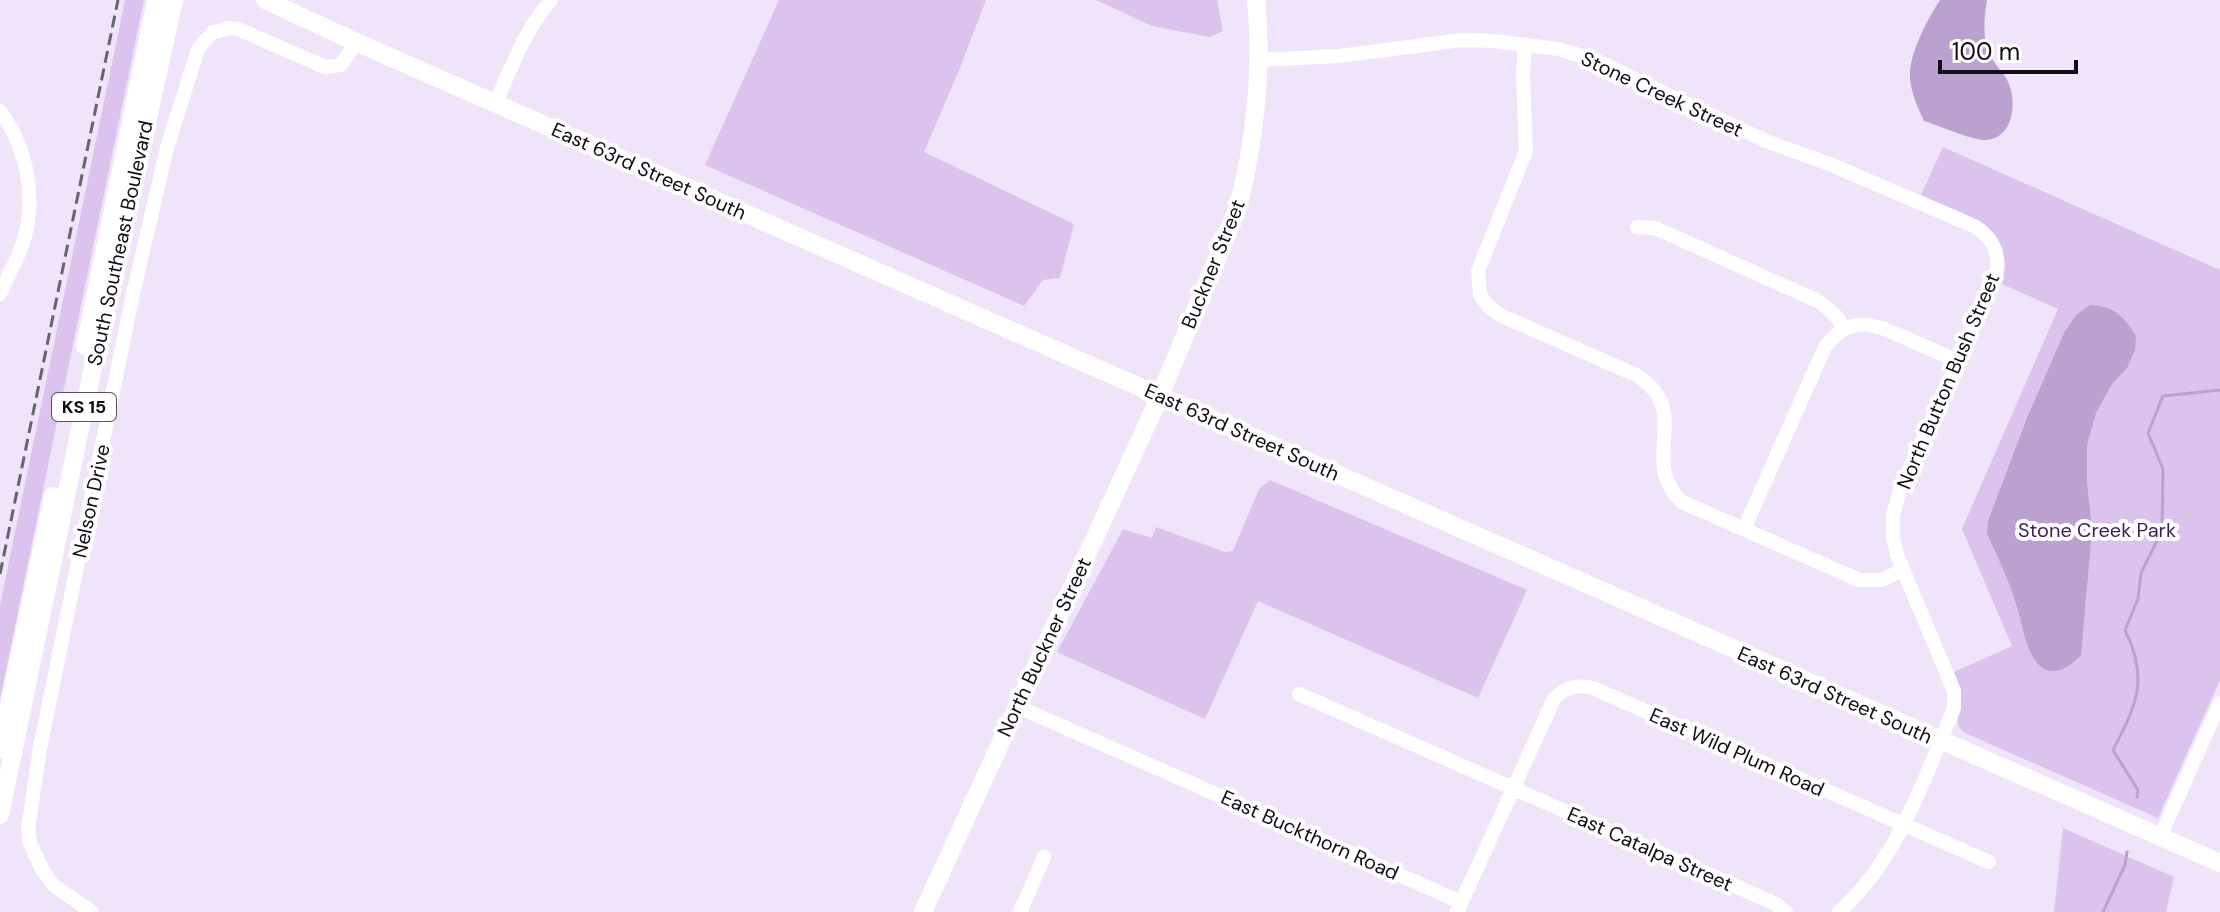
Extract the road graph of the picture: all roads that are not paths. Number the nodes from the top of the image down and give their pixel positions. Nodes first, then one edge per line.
1 (156, 0) edge
2 (174, 0) edge
3 (265, 0) edge
4 (551, 0) edge
5 (1256, 0) edge
6 (356, 42) junction
7 (1525, 45) junction
8 (1258, 60) junction
9 (495, 104) junction
10 (0, 111) edge
11 (1637, 227) dead end
12 (1994, 246) joint
13 (0, 294) edge
14 (1844, 329) junction
15 (1958, 361) junction
16 (1163, 389) junction
17 (1744, 529) junction
18 (1903, 570) junction
19 (1299, 694) dead end
20 (2220, 703) edge
21 (1016, 706) junction
22 (1940, 741) junction
23 (0, 749) edge
24 (1512, 789) junction
25 (0, 815) edge
26 (1903, 824) junction
27 (2160, 837) junction
28 (1044, 857) dead end
29 (1989, 862) dead end
30 (2220, 863) edge
31 (1459, 907) edge
32 (92, 912) edge
33 (923, 912) edge
34 (1020, 912) edge
35 (1786, 912) edge
36 (1839, 912) edge

1 - 23 main road, South Southeast Boulevard / KS 15
2 - 25 main road, South Southeast Boulevard / KS 15
3 - 6 main road, East 63rd Street South
4 - 9 street
5 - 8 main road, Buckner Street
6 - 9 main road, East 63rd Street South
6 - 32 street, Nelson Drive
7 - 8 street, Stone Creek Street
7 - 12 street, Stone Creek Street
7 - 17 street
8 - 16 main road, Buckner Street
9 - 16 main road, East 63rd Street South
10 - 13 street
11 - 14 street
12 - 15 street, North Button Bush Street
14 - 15 street
14 - 17 street
15 - 18 street, North Button Bush Street
16 - 21 main road, North Buckner Street
16 - 22 main road, East 63rd Street South
17 - 18 street
18 - 22 street, North Button Bush Street
19 - 24 street, East Catalpa Street
20 - 27 street
21 - 31 street, East Buckthorn Road
21 - 33 main road, North Buckner Street
22 - 26 street, North Button Bush Street
22 - 27 main road, East 63rd Street South
24 - 26 street, East Wild Plum Road
24 - 31 street
24 - 35 street, East Catalpa Street
26 - 29 street, East Wild Plum Road
26 - 36 street, North Button Bush Street
27 - 30 main road, East 63rd Street South
28 - 34 street

